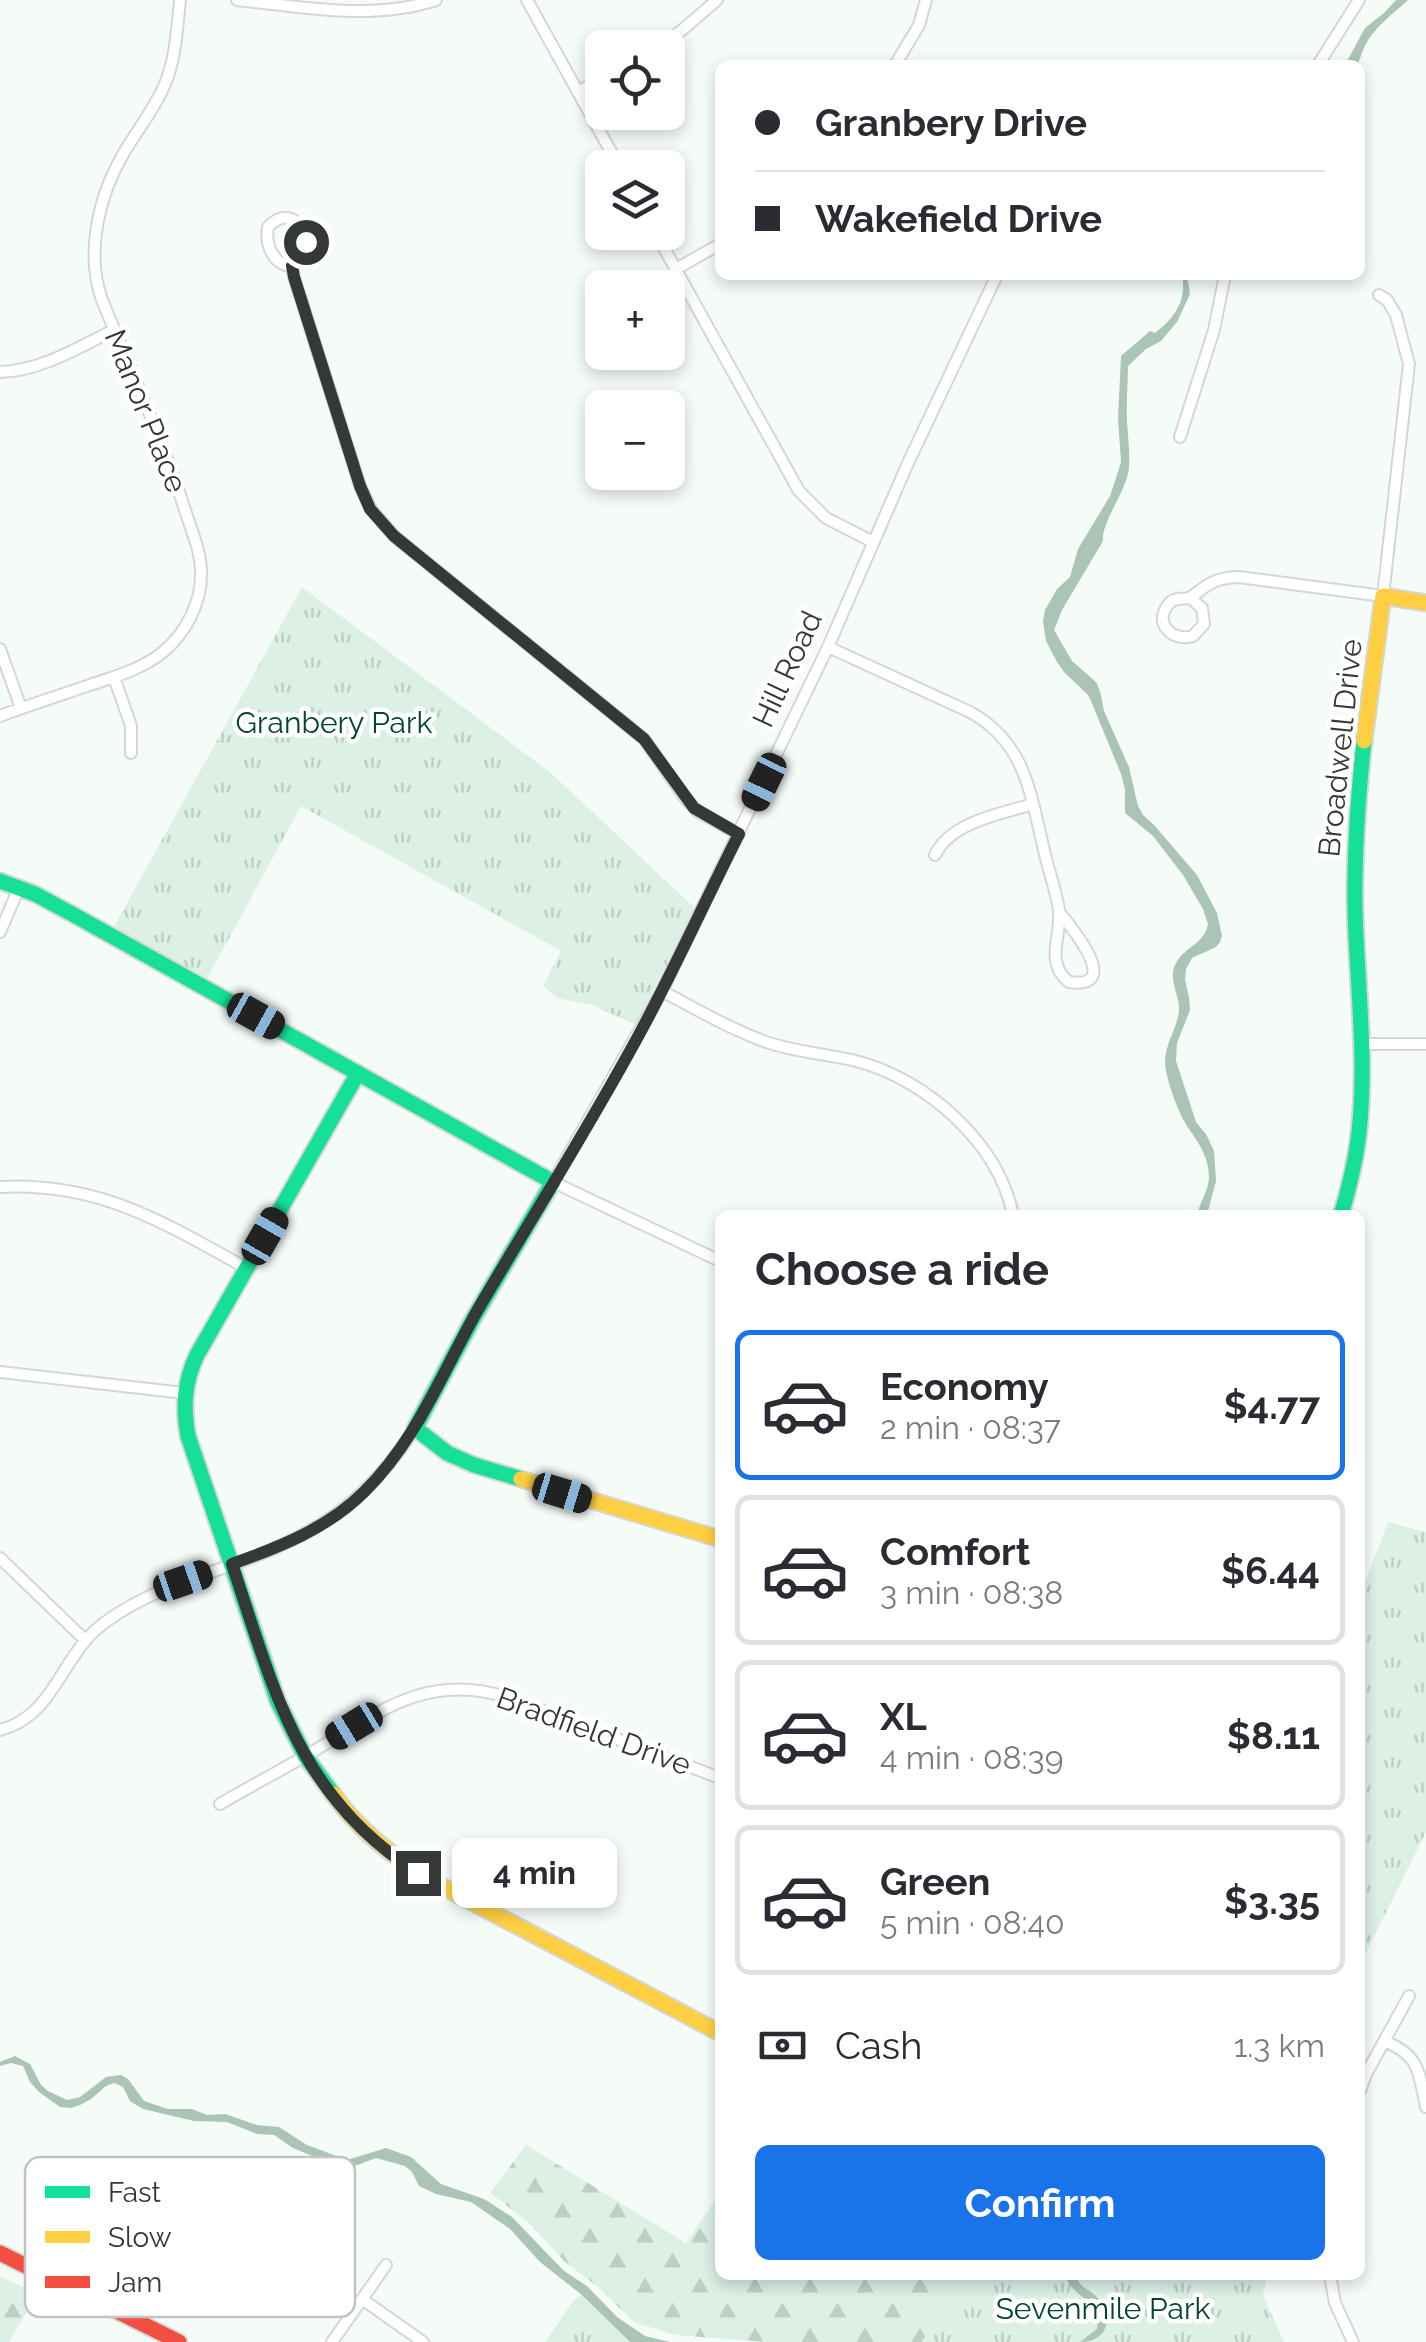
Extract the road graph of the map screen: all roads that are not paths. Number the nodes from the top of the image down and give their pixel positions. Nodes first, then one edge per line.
1 (180, 0) edge
2 (237, 0) edge
3 (436, 0) edge
4 (527, 0) edge
5 (717, 0) edge
6 (926, 0) edge
7 (1360, 0) edge
8 (682, 30) edge
9 (898, 60) edge
10 (1321, 60) edge
11 (585, 88) edge
12 (578, 92) junction
13 (610, 150) edge
14 (715, 247) edge
15 (666, 250) edge
16 (292, 266) junction
17 (676, 269) junction
18 (995, 280) edge
19 (1224, 280) edge
20 (1379, 295) dead end
21 (114, 330) junction
22 (0, 372) edge
23 (1180, 436) dead end
24 (872, 542) junction
25 (1383, 596) junction
26 (1190, 598) junction
27 (1426, 603) edge
28 (828, 647) junction
29 (0, 648) edge
30 (114, 676) junction
31 (21, 708) junction
32 (0, 716) edge
33 (131, 753) dead end
34 (1033, 804) junction
35 (739, 834) junction
36 (935, 856) dead end
37 (0, 881) edge
38 (19, 888) junction
39 (1060, 913) junction
40 (0, 932) edge
41 (662, 991) junction
42 (1361, 1044) junction
43 (1426, 1044) edge
44 (358, 1073) junction
45 (554, 1182) junction
46 (0, 1187) edge
47 (1011, 1210) edge
48 (1342, 1210) edge
49 (715, 1258) edge
50 (246, 1268) junction
51 (0, 1372) edge
52 (184, 1393) junction
53 (415, 1428) junction
54 (715, 1537) edge
55 (0, 1558) edge
56 (232, 1564) junction
57 (86, 1640) junction
58 (0, 1730) edge
59 (304, 1756) junction
60 (715, 1776) edge
61 (220, 1804) dead end
62 (1409, 1996) dead end
63 (715, 2029) edge
64 (1385, 2041) junction
65 (1365, 2077) edge
66 (1426, 2107) edge
67 (0, 2253) edge
68 (25, 2265) edge
69 (386, 2265) dead end
70 (1331, 2280) edge
71 (362, 2299) junction
72 (355, 2309) edge
73 (129, 2317) edge
74 (349, 2317) edge
75 (179, 2342) edge
76 (332, 2342) edge
77 (423, 2342) edge
78 (1353, 2342) edge

1 - 21 street, Manor Place
2 - 3 street
4 - 12 street
5 - 8 street
6 - 9 street
7 - 10 street
11 - 12 street
12 - 13 street
14 - 17 street
15 - 17 street
16 - 16 street
16 - 35 street
17 - 24 street
18 - 24 street, Hill Road
19 - 23 street
20 - 25 street, Broadwell Drive
21 - 22 street
21 - 30 street, Manor Place
24 - 28 street, Hill Road
25 - 26 street
25 - 27 street
25 - 42 street, Broadwell Drive
26 - 26 street
28 - 34 street
28 - 35 street, Hill Road
29 - 31 street
30 - 31 street, Manor Place
30 - 33 street
31 - 32 street, Manor Place
34 - 36 street
34 - 39 street
35 - 41 street, Hill Road
37 - 38 street
38 - 40 street
38 - 44 street
39 - 39 street
41 - 45 street, Hill Road
41 - 47 street
42 - 43 street
42 - 48 street, Broadwell Drive
44 - 45 street
44 - 50 street
45 - 49 street
45 - 53 street, Hill Road
46 - 50 street
50 - 52 street
51 - 52 street
52 - 56 street
53 - 54 street
53 - 56 street, Hill Road
55 - 57 street
56 - 57 street, Hill Road
56 - 59 street
57 - 58 street, Hill Road
59 - 60 street, Bradfield Drive
59 - 61 street, Bradfield Drive
59 - 63 street
62 - 64 street
64 - 65 street
64 - 66 street
67 - 68 street
69 - 71 street
70 - 78 street
71 - 72 street
71 - 77 street
73 - 75 street
74 - 76 street

